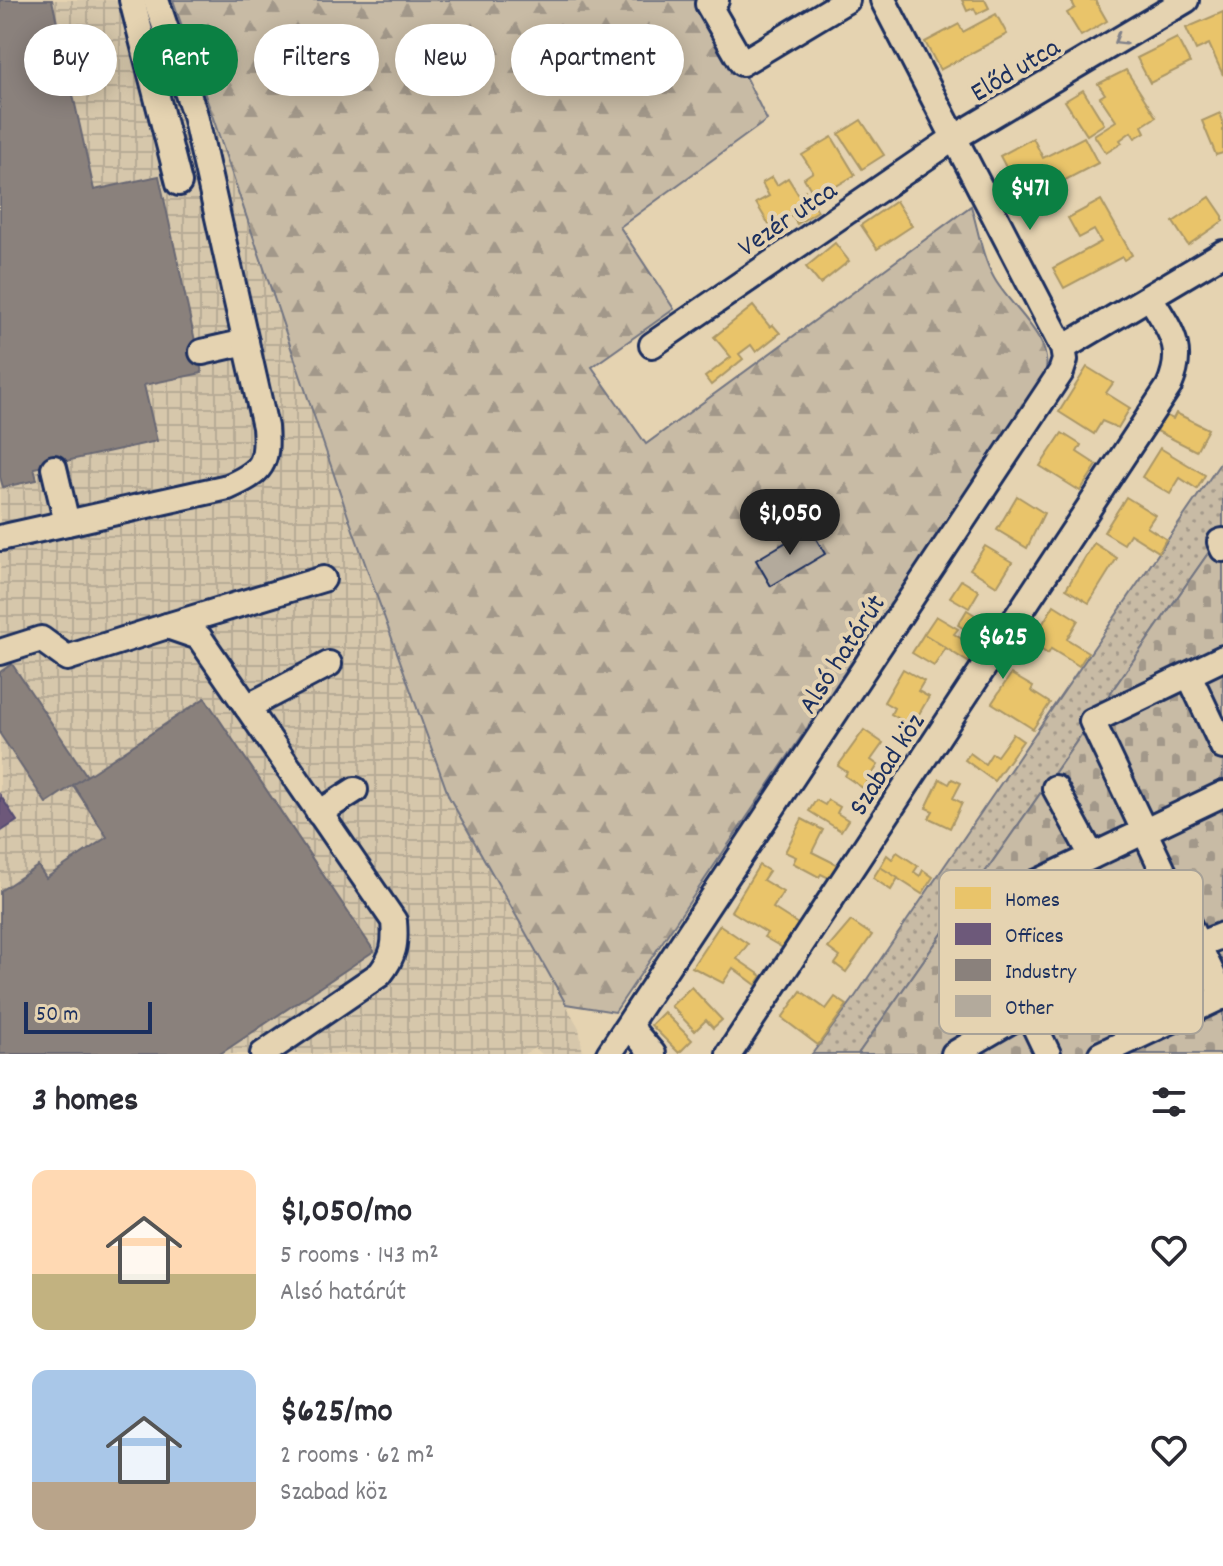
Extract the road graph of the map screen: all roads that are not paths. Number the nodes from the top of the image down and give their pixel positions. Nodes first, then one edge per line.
1 (132, 0) edge
2 (156, 0) edge
3 (716, 0) edge
4 (847, 0) edge
5 (883, 0) edge
6 (1186, 0) edge
7 (954, 138) junction
8 (179, 183) dead end
9 (1223, 253) edge
10 (1150, 297) junction
11 (246, 342) junction
12 (652, 345) dead end
13 (1063, 348) junction
14 (202, 352) dead end
15 (54, 468) dead end
16 (67, 523) junction
17 (0, 538) edge
18 (1223, 541) edge
19 (1223, 549) edge
20 (323, 579) dead end
21 (167, 626) junction
22 (0, 652) edge
23 (1223, 658) edge
24 (329, 664) dead end
25 (1189, 675) junction
26 (247, 707) junction
27 (1223, 747) edge
28 (1055, 788) dead end
29 (355, 790) dead end
30 (1223, 794) edge
31 (319, 813) junction
32 (1144, 832) junction
33 (1092, 856) junction
34 (1063, 870) edge
35 (1162, 870) edge
36 (1223, 935) edge
37 (1203, 943) edge
38 (1203, 955) edge
39 (1223, 997) edge
40 (1203, 1006) edge
41 (632, 1024) junction
42 (988, 1034) edge
43 (1038, 1034) edge
44 (1144, 1034) edge
45 (263, 1054) edge
46 (609, 1054) edge
47 (653, 1054) edge
48 (729, 1054) edge
49 (954, 1054) edge
50 (1048, 1054) edge
51 (1101, 1054) edge

1 - 8 street
2 - 11 street
3 - 4 street
5 - 7 street
6 -> 7 street, Előd utca
7 - 12 street, Vezér utca
7 - 13 street
9 - 10 street
10 - 13 street
10 - 48 street, Szabad köz
11 - 14 street
11 - 16 street
13 - 41 street, Alsó határút
15 - 16 street
16 - 17 street
18 - 19 street
20 - 21 street
21 - 22 street
21 - 26 street
23 - 25 street
24 - 26 street
25 - 27 street
25 - 32 street
26 - 31 street
28 - 33 street
29 - 31 street
30 - 32 street
31 - 45 street
32 - 33 street
32 - 35 street
33 - 34 street
36 - 37 street
38 - 39 street
39 - 40 street
41 - 46 street, Alsó határút
41 - 47 street
42 - 49 street
43 - 50 street
44 - 51 street

